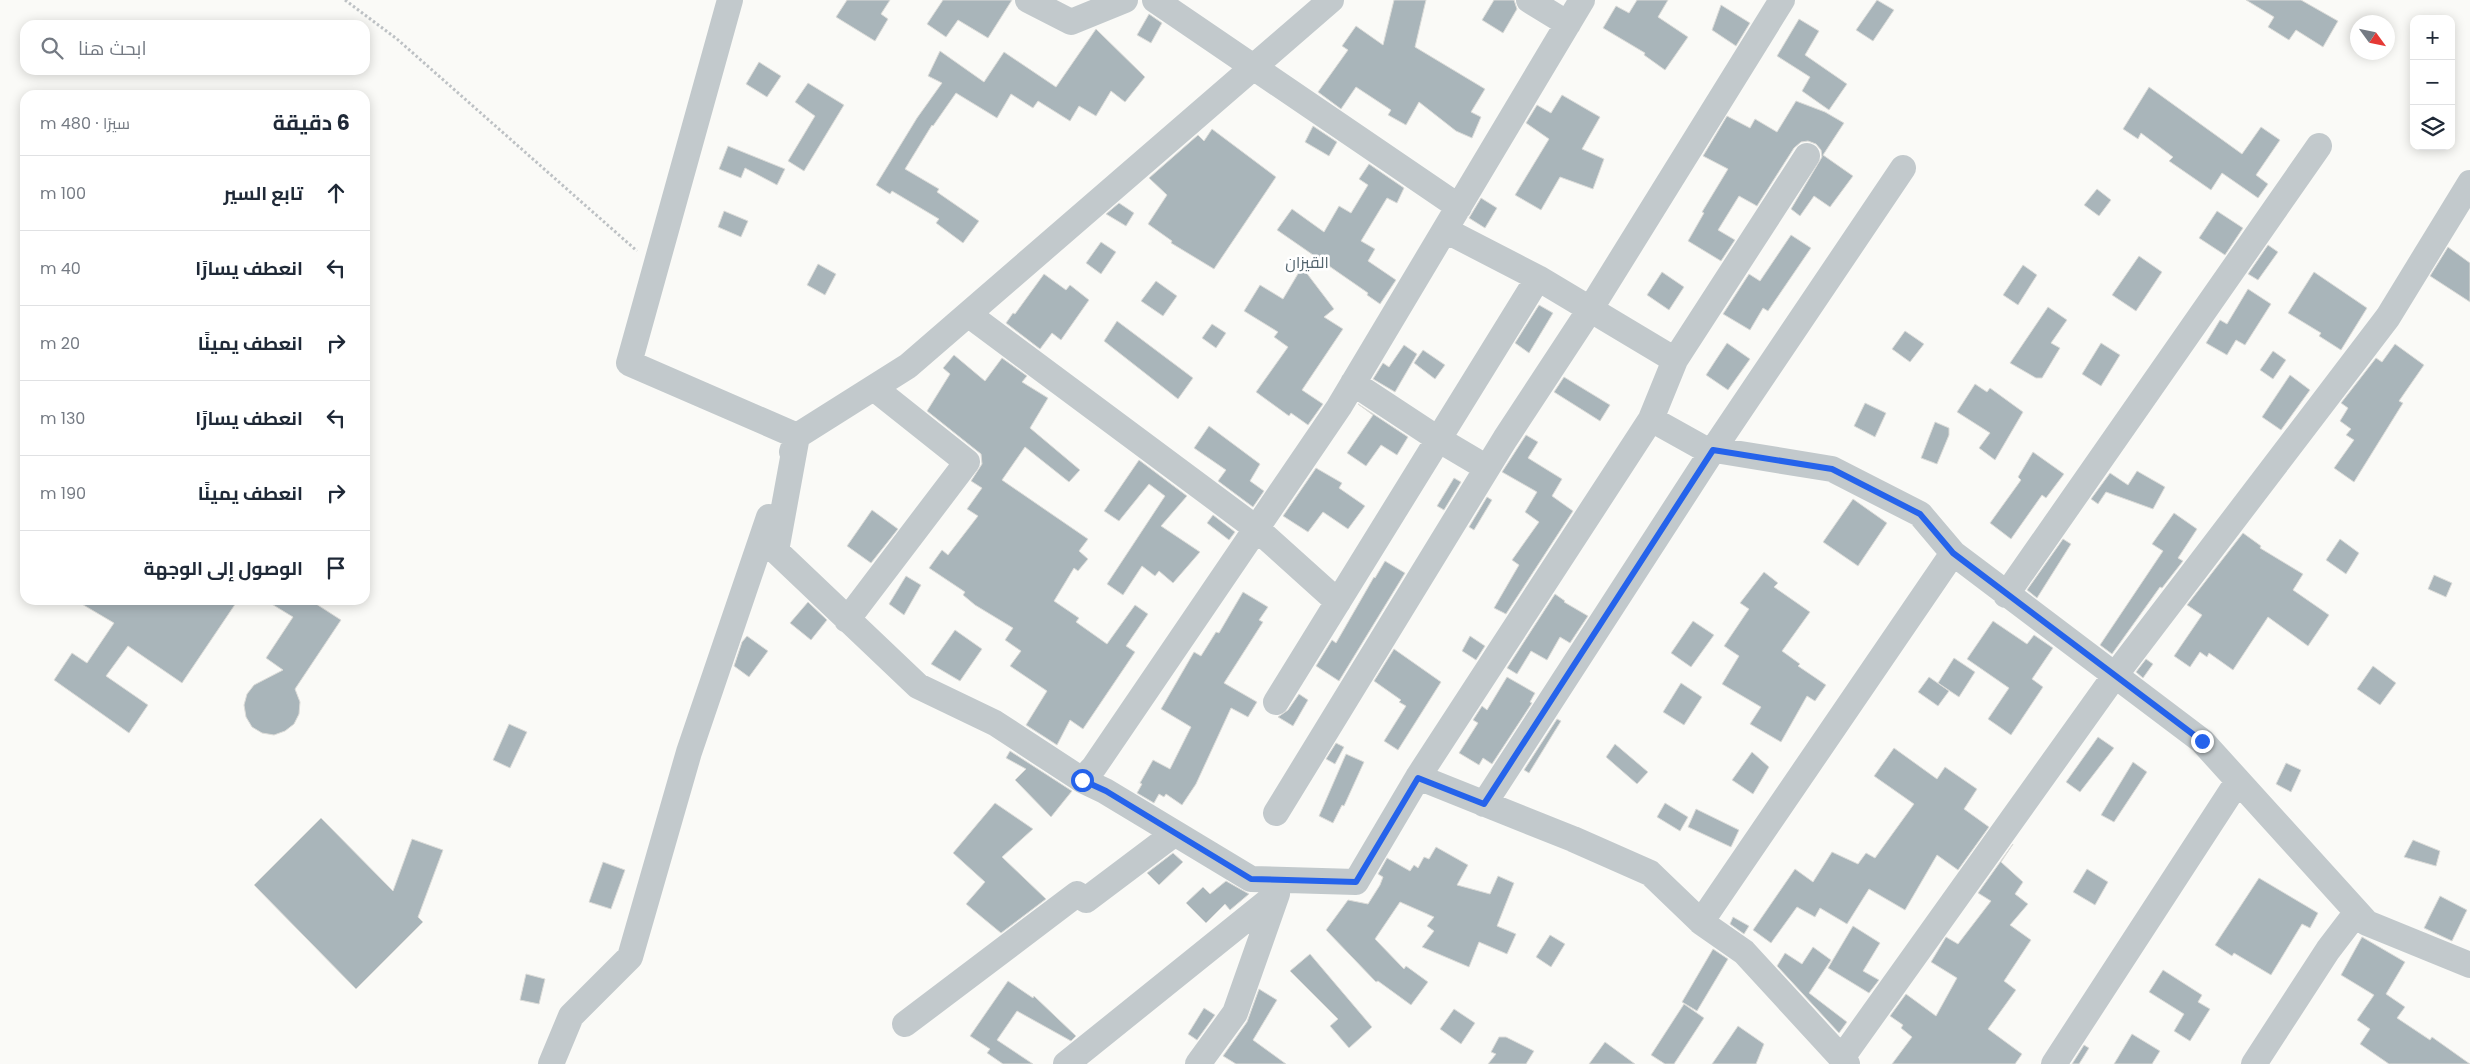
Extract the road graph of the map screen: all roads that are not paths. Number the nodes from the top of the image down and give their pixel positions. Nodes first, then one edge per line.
1 (730, 0) edge
2 (1028, 0) edge
3 (1125, 0) edge
4 (1155, 0) edge
5 (1331, 0) edge
6 (1529, 0) edge
7 (1582, 0) edge
8 (1782, 0) edge
9 (1568, 24) junction
10 (1253, 68) junction
11 (2319, 146) dead end
12 (1807, 156) dead end
13 (1903, 168) dead end
14 (2470, 183) edge
15 (1459, 207) junction
16 (1445, 230) junction
17 (1538, 278) junction
18 (1591, 308) junction
19 (968, 314) junction
20 (1675, 360) junction
21 (1353, 383) junction
22 (874, 388) junction
23 (1651, 419) junction
24 (797, 436) junction
25 (1438, 439) junction
26 (1713, 450) junction
27 (1487, 468) junction
28 (1257, 529) junction
29 (1953, 553) junction
30 (2006, 595) junction
31 (1338, 602) junction
32 (847, 620) junction
33 (2116, 674) junction
34 (1276, 702) dead end
35 (1418, 778) junction
36 (1082, 780) junction
37 (2238, 781) junction
38 (1484, 804) junction
39 (1276, 813) dead end
40 (1175, 833) junction
41 (1279, 888) junction
42 (2357, 912) junction
43 (1701, 922) junction
44 (2470, 965) edge
45 (905, 1024) dead end
46 (1844, 1062) edge
47 (551, 1064) edge
48 (1066, 1064) edge
49 (1198, 1064) edge
50 (2054, 1064) edge
51 (2254, 1064) edge

1 - 24 street
2 - 3 street
4 - 10 street
5 - 10 street
6 - 9 street
7 - 9 street
8 - 18 street
9 - 15 street
10 - 15 street
10 - 19 street
11 - 30 street
12 - 20 street
13 - 26 street
14 - 33 street
15 - 16 street
16 - 17 street
16 - 21 street
17 - 18 street
17 - 25 street
18 - 20 street
18 - 27 street
19 - 22 street
19 - 28 street
20 - 23 street
21 - 25 street
21 - 28 street
22 - 24 street
22 - 32 street
23 - 26 street
23 - 35 street
24 - 32 street
24 - 47 street
25 - 27 street
25 - 31 street
26 - 29 street
26 - 38 street
27 - 39 street
28 - 31 street
28 - 36 street
29 - 30 street
29 - 43 street
30 - 33 street
31 - 34 street
32 - 36 street
33 - 37 street
33 - 46 street
35 - 38 street
35 - 41 street
36 - 40 street
37 - 42 street
37 - 50 street
38 - 43 street
40 - 41 street
40 - 45 street
41 - 48 street
41 - 49 street
42 - 44 street
42 - 51 street
43 - 46 street

